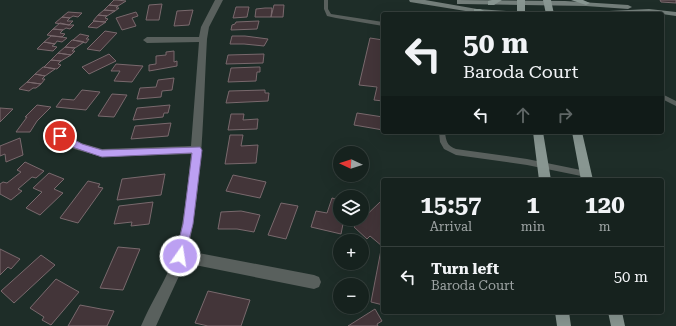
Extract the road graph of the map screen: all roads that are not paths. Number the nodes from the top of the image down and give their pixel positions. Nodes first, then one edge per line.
1 (326, 0) edge
2 (414, 0) edge
3 (433, 0) edge
4 (575, 0) edge
5 (219, 1) edge
6 (547, 1) edge
7 (494, 2) edge
8 (521, 2) edge
9 (586, 3) junction
10 (477, 11) junction
11 (480, 12) edge
12 (492, 12) edge
13 (550, 12) edge
14 (656, 12) edge
15 (664, 13) edge
16 (676, 14) edge
17 (381, 24) edge
18 (203, 39) junction
19 (147, 40) dead end
20 (664, 97) edge
21 (676, 104) edge
22 (442, 134) edge
23 (538, 134) edge
24 (577, 134) edge
25 (60, 136) dead end
26 (197, 150) junction
27 (543, 165) junction
28 (587, 177) edge
29 (545, 178) edge
30 (180, 256) junction
31 (314, 282) dead end
32 (562, 314) edge
33 (616, 314) edge
34 (148, 326) edge
35 (564, 326) edge
36 (618, 326) edge

1 - 17 lane
2 - 10 main road
3 - 7 main road
4 - 9 main road
5 - 18 street
6 - 8 main road
6 - 9 main road
6 - 13 main road
7 - 8 main road
9 - 14 main road
10 - 11 main road
10 - 12 main road
15 - 16 main road
18 - 19 street
18 - 26 street
20 - 21 lane
22 - 27 lane
23 - 27 main road
24 - 28 main road
25 - 26 street
26 - 30 street
27 - 28 lane
27 - 29 main road
30 - 31 street
30 - 34 street
32 - 35 main road
33 - 36 main road

